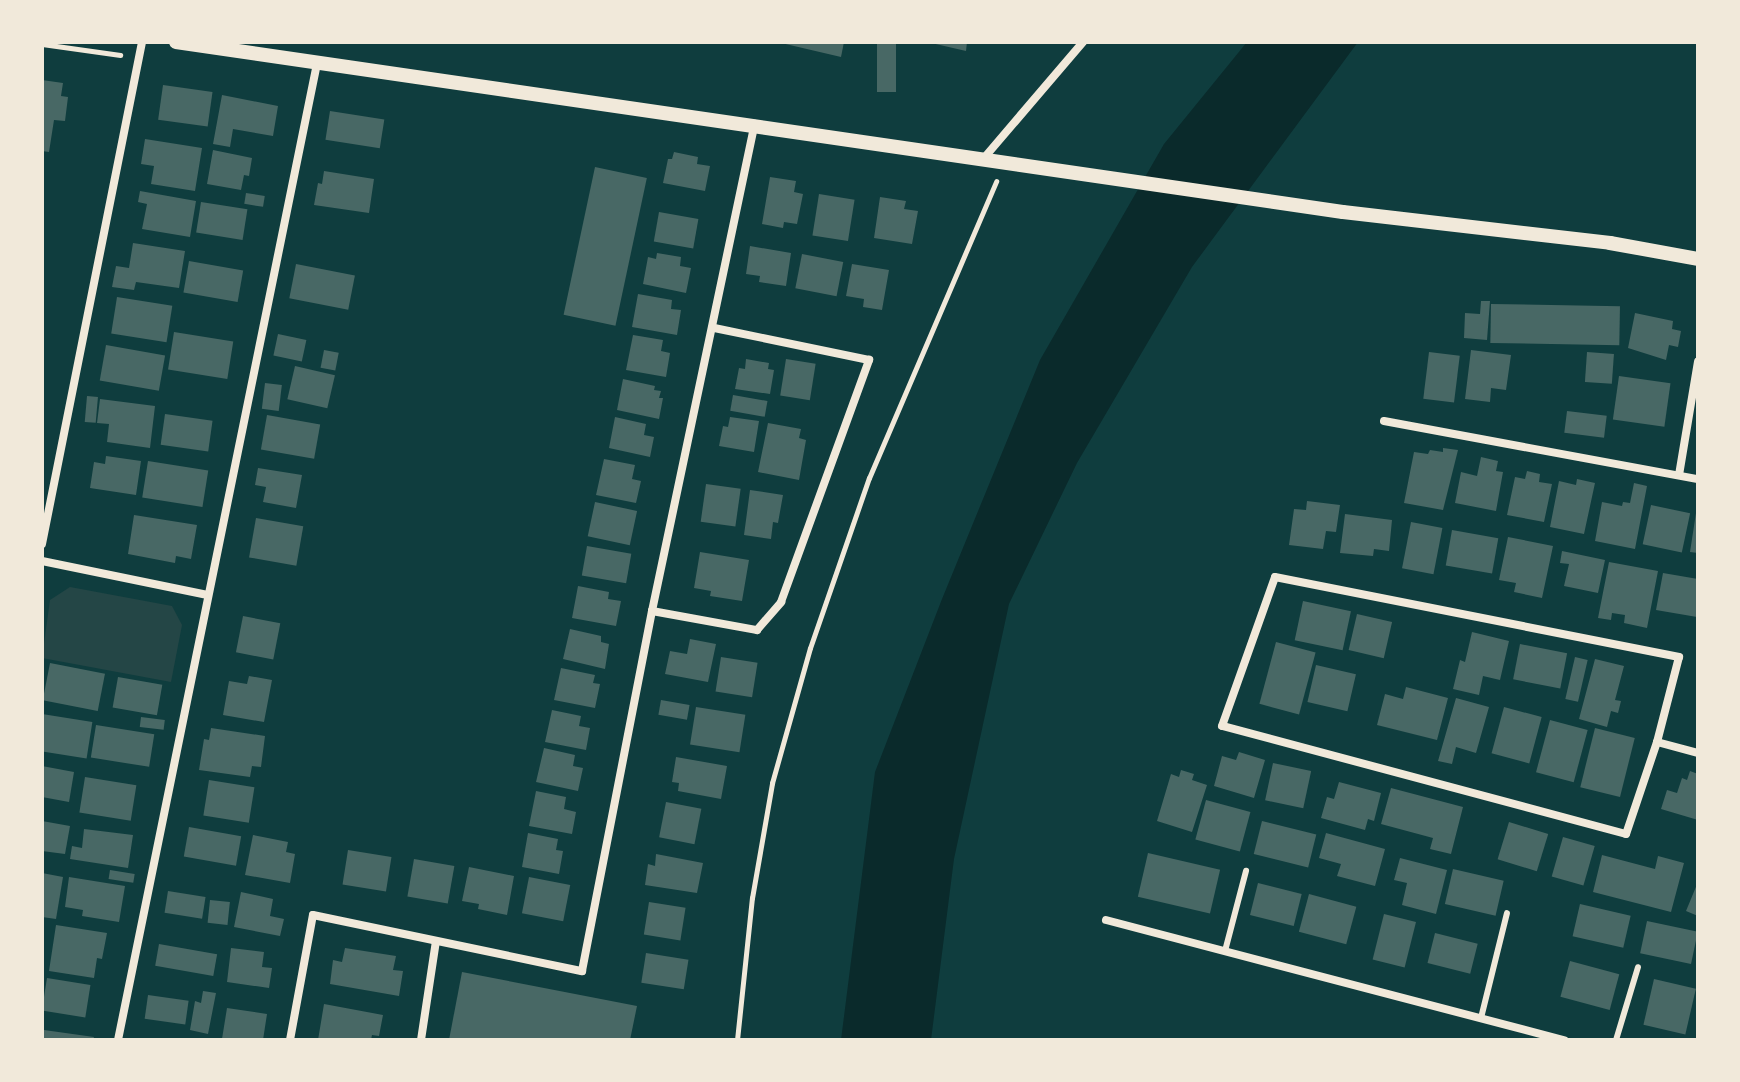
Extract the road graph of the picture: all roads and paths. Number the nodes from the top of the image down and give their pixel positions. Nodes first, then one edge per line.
1 (142, 42) edge
2 (176, 42) edge
3 (1083, 42) edge
4 (42, 44) edge
5 (139, 58) junction
6 (317, 64) junction
7 (755, 124) junction
8 (984, 158) junction
9 (982, 175) dead end
10 (1698, 259) edge
11 (714, 328) junction
12 (1698, 362) edge
13 (1384, 421) dead end
14 (1679, 475) junction
15 (1698, 479) edge
16 (42, 544) edge
17 (42, 561) edge
18 (208, 595) junction
19 (652, 611) junction
20 (1657, 742) junction
21 (1698, 753) edge
22 (1246, 871) dead end
23 (1507, 913) dead end
24 (1106, 920) dead end
25 (436, 941) junction
26 (1225, 951) junction
27 (1638, 967) dead end
28 (1481, 1018) junction
29 (118, 1040) edge
30 (290, 1040) edge
31 (421, 1040) edge
32 (737, 1040) edge
33 (1565, 1040) edge
34 (1616, 1040) edge

1 - 5 street
2 - 6 street
3 - 8 street
4 - 5 path
5 - 16 street
6 - 7 street
6 - 18 street
7 - 8 street
7 - 11 street
8 - 10 street
9 - 32 path
11 - 19 street
11 - 19 street
12 - 14 street
13 - 14 street
14 - 15 street
17 - 18 street
18 - 29 street
19 - 25 street
20 - 20 street
20 - 21 street
22 - 26 lane
23 - 28 lane
24 - 26 street
25 - 30 street
25 - 31 street
26 - 28 street
27 - 34 lane
28 - 33 street

